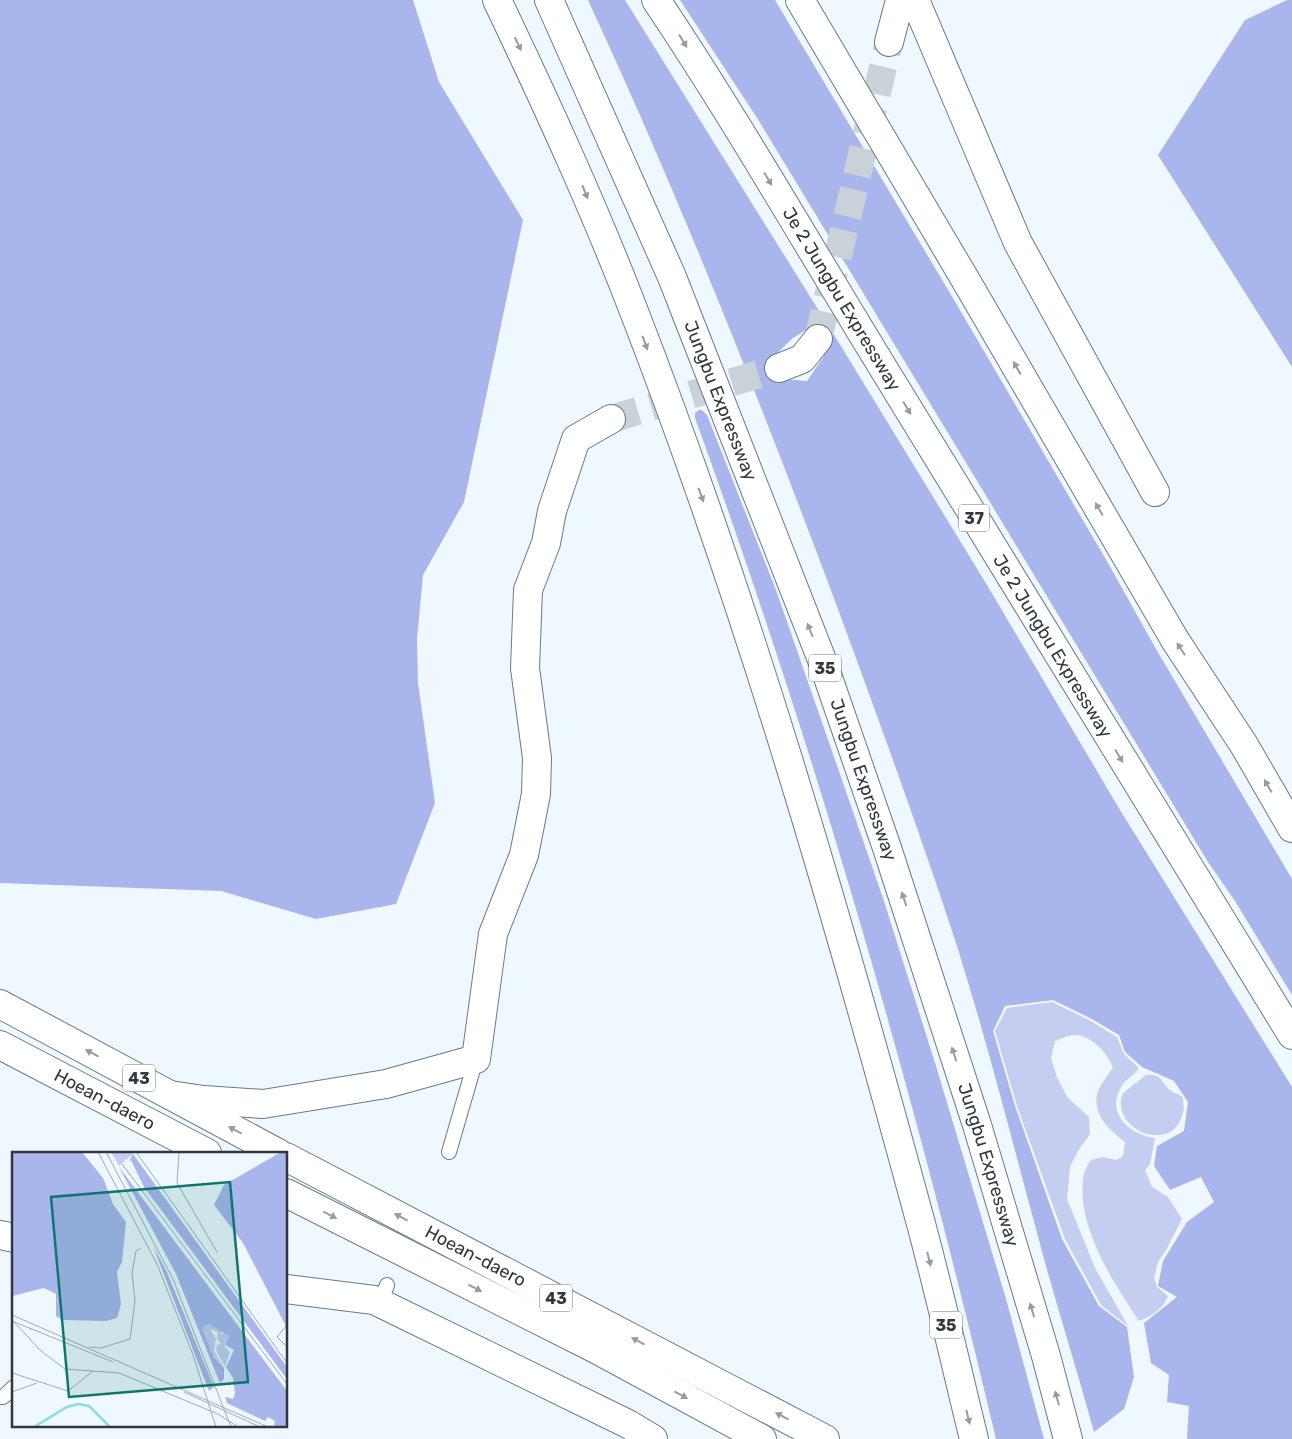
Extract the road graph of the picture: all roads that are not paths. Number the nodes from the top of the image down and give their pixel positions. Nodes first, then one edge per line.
1 (497, 0) edge
2 (549, 0) edge
3 (656, 0) edge
4 (800, 0) edge
5 (900, 0) edge
6 (915, 0) edge
7 (889, 42) tunnel mouth
8 (818, 339) tunnel mouth
9 (779, 368) tunnel mouth
10 (611, 418) tunnel mouth
11 (1155, 492) dead end
12 (1292, 828) edge
13 (0, 1004) edge
14 (1292, 1035) edge
15 (0, 1045) edge
16 (476, 1059) junction
17 (170, 1095) junction
18 (206, 1152) edge
19 (276, 1152) edge
20 (449, 1152) dead end
21 (288, 1158) edge
22 (288, 1194) edge
23 (288, 1289) edge
24 (12, 1390) edge
25 (0, 1396) edge
26 (653, 1439) edge
27 (762, 1439) edge
28 (825, 1439) edge
29 (974, 1439) edge
30 (1068, 1439) edge

1 -> 29 main road, 35
30 -> 2 main road, Jungbu Expressway / 35
3 -> 14 main road, Je 2 Jungbu Expressway / 37
12 -> 4 main road
5 - 7 main road
6 - 11 main road
8 - 9 main road
10 - 16 main road
17 -> 13 main road, Hoean-daero / 43
15 - 18 main road, Hoean-daero / 43
16 - 17 main road
16 - 20 lane
19 -> 17 main road, Hoean-daero / 43
28 -> 21 main road, Hoean-daero / 43
22 -> 27 main road, Hoean-daero / 43
23 - 26 main road
24 - 25 lane

